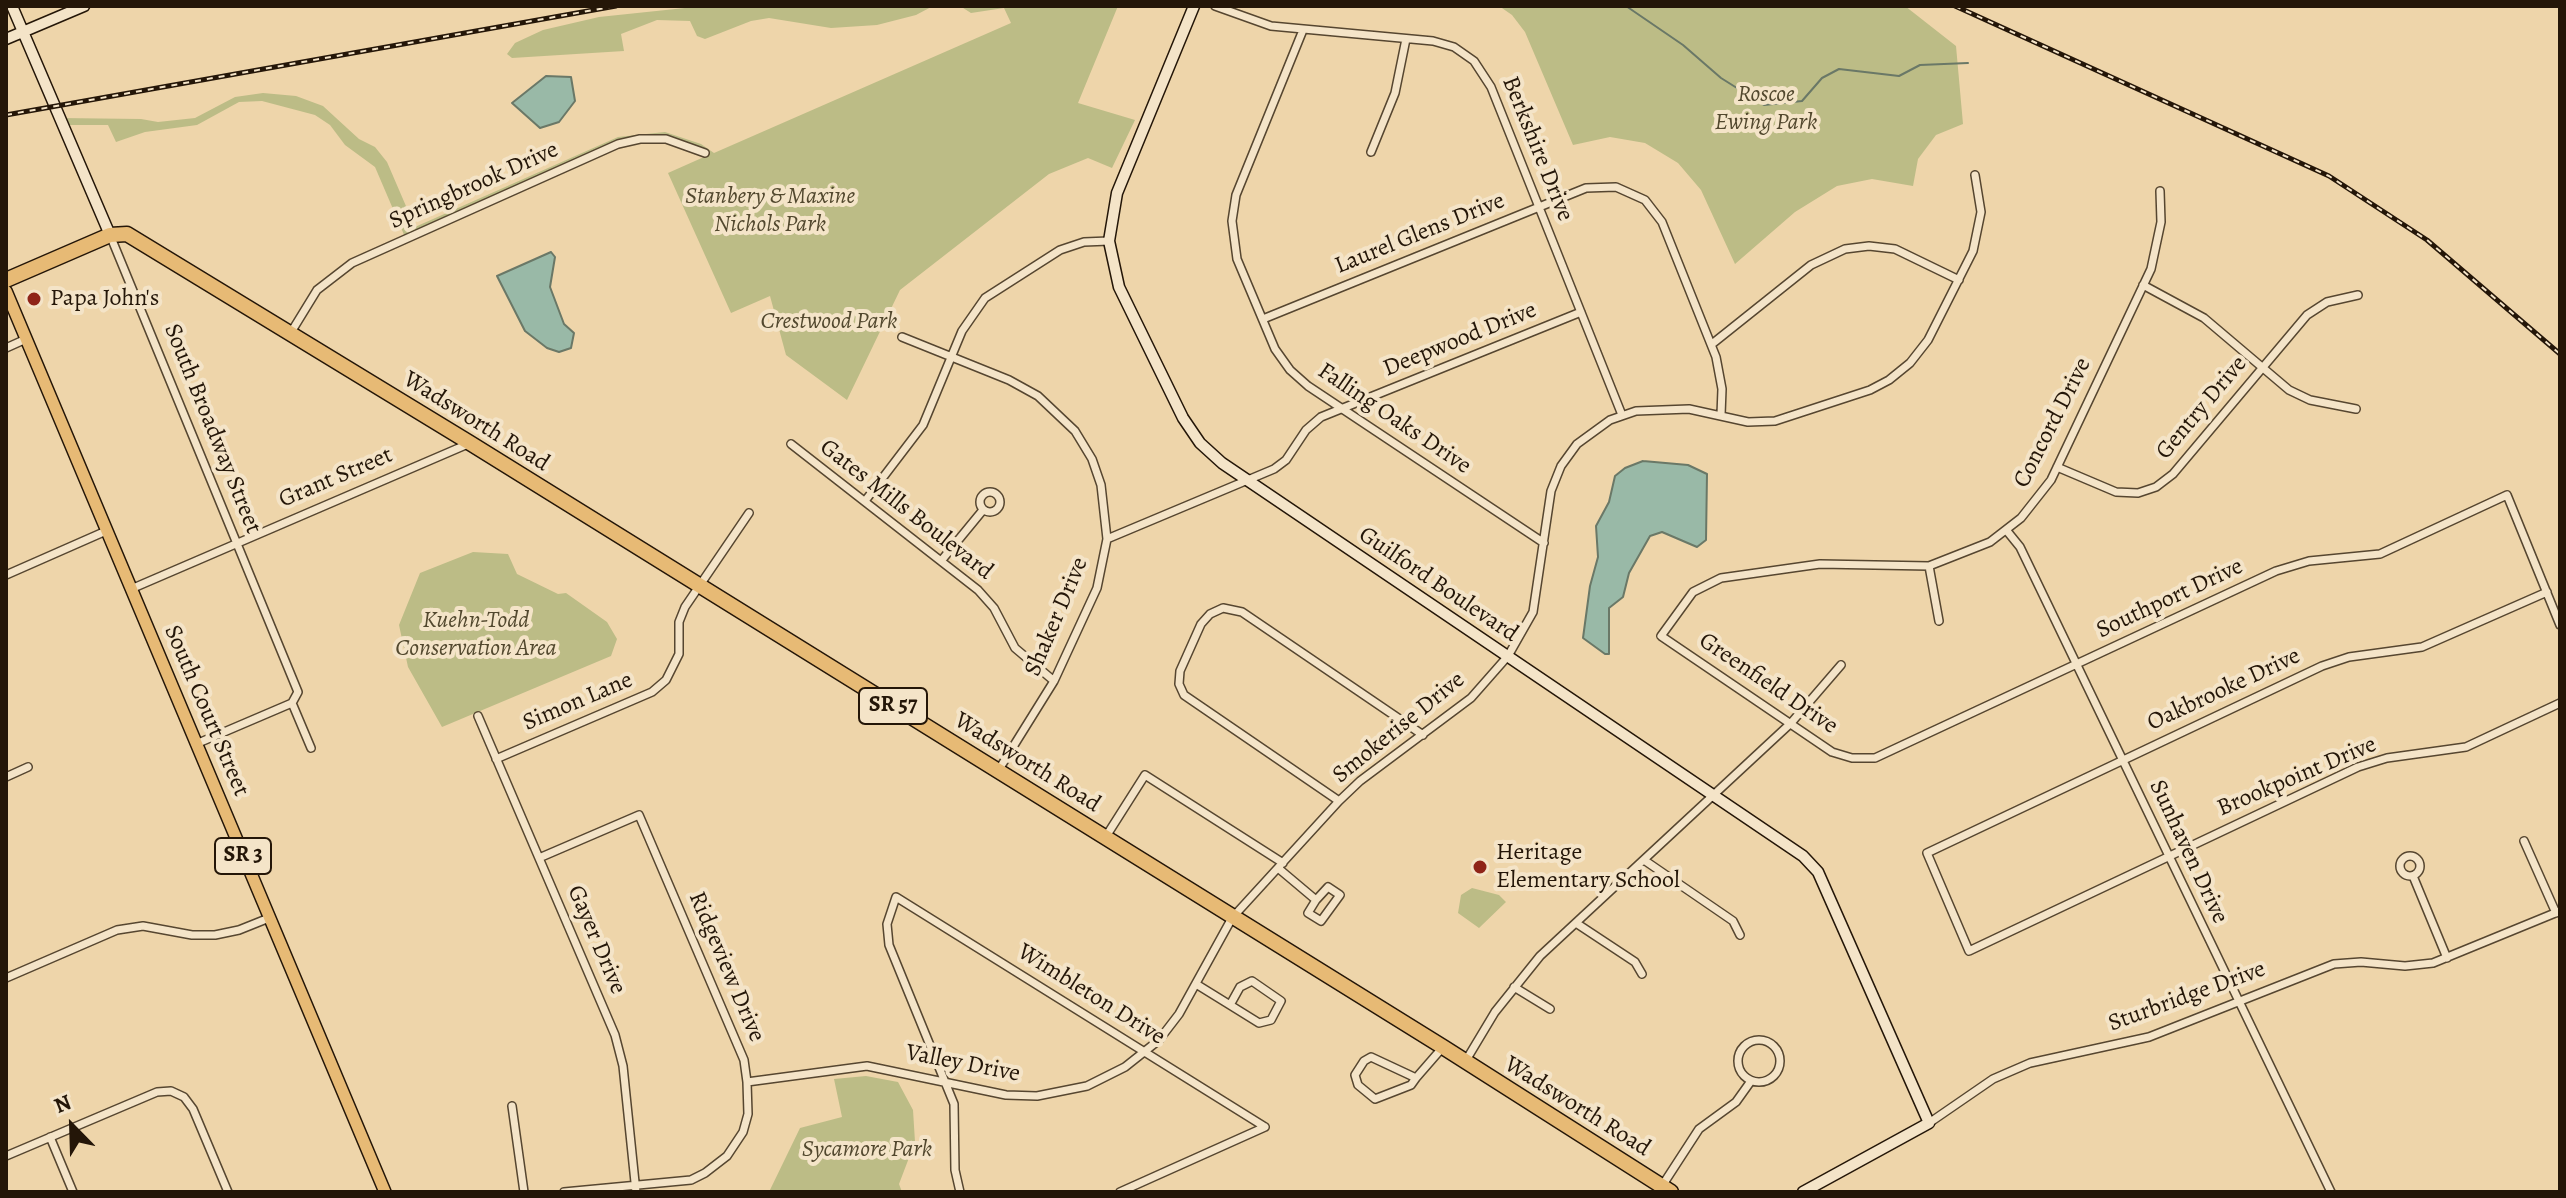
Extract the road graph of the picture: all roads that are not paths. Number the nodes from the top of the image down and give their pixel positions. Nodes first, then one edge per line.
1 (12, 6) edge
2 (84, 6) edge
3 (1194, 6) edge
4 (1215, 6) edge
5 (1303, 30) junction
6 (23, 32) junction
7 (6, 39) edge
8 (1406, 39) junction
9 (1371, 152) dead end
10 (705, 153) dead end
11 (1975, 175) dead end
12 (2160, 191) dead end
13 (1539, 207) junction
14 (110, 235) junction
15 (1109, 241) junction
16 (6, 280) edge
17 (1959, 280) junction
18 (2143, 285) junction
19 (6, 291) edge
20 (2358, 295) dead end
21 (1581, 312) junction
22 (1263, 319) junction
23 (290, 334) junction
24 (902, 337) dead end
25 (26, 339) junction
26 (1712, 344) junction
27 (6, 348) edge
28 (951, 357) junction
29 (2262, 367) junction
30 (1342, 409) junction
31 (2356, 409) dead end
32 (1622, 415) junction
33 (1721, 415) junction
34 (470, 443) junction
35 (791, 444) dead end
36 (2057, 467) junction
37 (1247, 480) junction
38 (865, 501) junction
39 (983, 510) dead end
40 (749, 513) dead end
41 (106, 531) junction
42 (2007, 531) junction
43 (1107, 539) junction
44 (237, 543) junction
45 (1544, 543) junction
46 (941, 561) junction
47 (1929, 566) junction
48 (6, 575) edge
49 (698, 585) junction
50 (131, 589) junction
51 (2547, 592) junction
52 (1939, 621) dead end
53 (2560, 625) edge
54 (1661, 636) joint
55 (1508, 656) junction
56 (1841, 665) dead end
57 (2077, 665) junction
58 (1054, 681) junction
59 (292, 703) junction
60 (2560, 703) edge
61 (478, 716) dead end
62 (1791, 723) junction
63 (1423, 735) junction
64 (196, 744) junction
65 (311, 748) dead end
66 (496, 759) junction
67 (1856, 759) joint
68 (2123, 760) junction
69 (28, 767) dead end
70 (998, 771) junction
71 (6, 777) edge
72 (1713, 795) junction
73 (1339, 801) junction
74 (1105, 838) junction
75 (2524, 841) dead end
76 (2169, 856) junction
77 (539, 858) junction
78 (1644, 860) junction
79 (1280, 865) junction
80 (2413, 876) dead end
81 (1316, 900) junction
82 (2558, 912) edge
83 (269, 918) junction
84 (1232, 918) junction
85 (1576, 923) junction
86 (1740, 935) dead end
87 (1969, 951) joint
88 (2447, 958) junction
89 (1642, 974) dead end
90 (6, 978) edge
91 (1196, 984) junction
92 (1514, 987) junction
93 (2237, 1002) junction
94 (1230, 1005) junction
95 (1550, 1009) dead end
96 (1443, 1047) junction
97 (1145, 1052) junction
98 (1465, 1062) junction
99 (1416, 1078) junction
100 (1751, 1081) junction
101 (747, 1082) junction
102 (945, 1082) junction
103 (512, 1106) dead end
104 (1929, 1123) junction
105 (50, 1137) junction
106 (6, 1156) edge
107 (634, 1188) edge
108 (1666, 1189) edge
109 (73, 1192) edge
110 (228, 1192) edge
111 (385, 1192) edge
112 (524, 1192) edge
113 (564, 1192) edge
114 (960, 1192) edge
115 (1120, 1192) edge
116 (1803, 1192) edge
117 (2331, 1192) edge

1 - 6 street, South Broadway Street
2 - 6 street
3 - 15 street, Guilford Boulevard
4 - 5 street, Berkshire Drive
5 - 8 street, Berkshire Drive
5 - 22 street, Falling Oaks Drive
6 - 7 street
6 - 14 street, South Broadway Street
8 - 9 street
8 - 13 street, Berkshire Drive
10 - 23 street, Springbrook Drive
11 - 17 street, Smokerise Drive
12 - 18 street, Concord Drive
13 - 21 street, Berkshire Drive
13 - 22 street, Laurel Glens Drive
13 - 26 street, Laurel Glens Drive
14 - 16 highway
14 - 23 highway, Wadsworth Road / SR 57
14 - 44 street, South Broadway Street
15 - 28 street
15 - 37 street, Guilford Boulevard
17 - 26 street
17 - 33 street, Smokerise Drive
18 - 29 street
18 - 36 street, Concord Drive
19 - 25 main road, South Court Street / SR 3
20 - 29 street, Gentry Drive
21 - 30 street, Deepwood Drive
21 - 32 street, Berkshire Drive
22 - 30 street, Falling Oaks Drive
23 - 34 highway, Wadsworth Road / SR 57
24 - 28 street, Shaker Drive
25 - 27 street
25 - 41 main road, South Court Street / SR 3
26 - 33 street, Laurel Glens Drive
28 - 38 street
28 - 43 street, Shaker Drive
29 - 31 street
29 - 36 street, Gentry Drive
30 - 37 street, Deepwood Drive
30 - 45 street, Falling Oaks Drive
32 - 33 street, Smokerise Drive
32 - 45 street, Smokerise Drive
34 - 44 street, Grant Street
34 - 49 highway, Wadsworth Road / SR 57
35 - 38 street, Gates Mills Boulevard
36 - 42 street, Concord Drive
37 - 43 street, Deepwood Drive
37 - 55 street, Guilford Boulevard
38 - 46 street, Gates Mills Boulevard
39 - 46 street
40 - 49 street, Simon Lane
41 - 48 street
41 - 50 main road, South Court Street / SR 3
42 - 47 street, Concord Drive
42 - 57 street, Sunhaven Drive
43 - 58 street, Shaker Drive
44 - 50 street, Grant Street
44 - 59 street, South Broadway Street
45 - 55 street, Smokerise Drive
46 - 58 street, Gates Mills Boulevard
47 - 52 street
47 - 54 street, Concord Drive
49 - 66 street, Simon Lane
49 - 70 highway, Wadsworth Road / SR 57
50 - 64 main road, South Court Street / SR 3
51 - 53 street
51 - 57 street, Southport Drive
51 - 68 street, Oakbrooke Drive
54 - 62 street, Greenfield Drive
55 - 63 street, Smokerise Drive
55 - 72 street, Guilford Boulevard
56 - 62 street
57 - 67 street, Southport Drive
57 - 68 street, Sunhaven Drive
58 - 70 street, Shaker Drive
59 - 64 street
59 - 65 street
60 - 76 street, Brookpoint Drive
61 - 66 street, Gayer Drive
62 - 67 street, Greenfield Drive
62 - 72 street
63 - 73 street, Smokerise Drive
63 - 73 street
64 - 83 main road, South Court Street / SR 3
66 - 77 street, Gayer Drive
68 - 76 street, Sunhaven Drive
68 - 87 street, Oakbrooke Drive
69 - 71 street
70 - 74 highway, Wadsworth Road / SR 57
72 - 78 street
72 - 104 street, Guilford Boulevard
73 - 79 street, Smokerise Drive
74 - 79 street
74 - 84 highway, Wadsworth Road / SR 57
75 - 82 street
76 - 87 street, Brookpoint Drive
76 - 93 street, Sunhaven Drive
77 - 101 street, Ridgeview Drive
77 - 107 street, Gayer Drive
78 - 85 street
78 - 86 street
79 - 81 street
79 - 84 street, Smokerise Drive
80 - 88 street
81 - 81 street
82 - 88 street, Sturbridge Drive
83 - 90 street
83 - 111 main road, South Court Street / SR 3
84 - 91 street, Valley Drive
84 - 96 highway, Wadsworth Road / SR 57
85 - 89 street
85 - 92 street
88 - 93 street, Sturbridge Drive
91 - 94 street
91 - 97 street, Valley Drive
92 - 95 street
92 - 98 street
93 - 104 street, Sturbridge Drive
93 - 117 street, Sunhaven Drive
94 - 94 street
96 - 98 highway, Wadsworth Road / SR 57
96 - 99 street
97 - 102 street, Valley Drive
97 - 102 street, Wimbleton Drive
97 - 115 street, Wimbleton Drive
98 - 108 highway, Wadsworth Road / SR 57
99 - 99 street
100 - 100 street
100 - 108 street
101 - 102 street, Valley Drive
101 - 107 street, Ridgeview Drive
102 - 114 street
103 - 112 street
104 - 116 street, Sturbridge Drive
105 - 106 street
105 - 109 street
105 - 110 street
107 - 113 street, Ridgeview Drive

